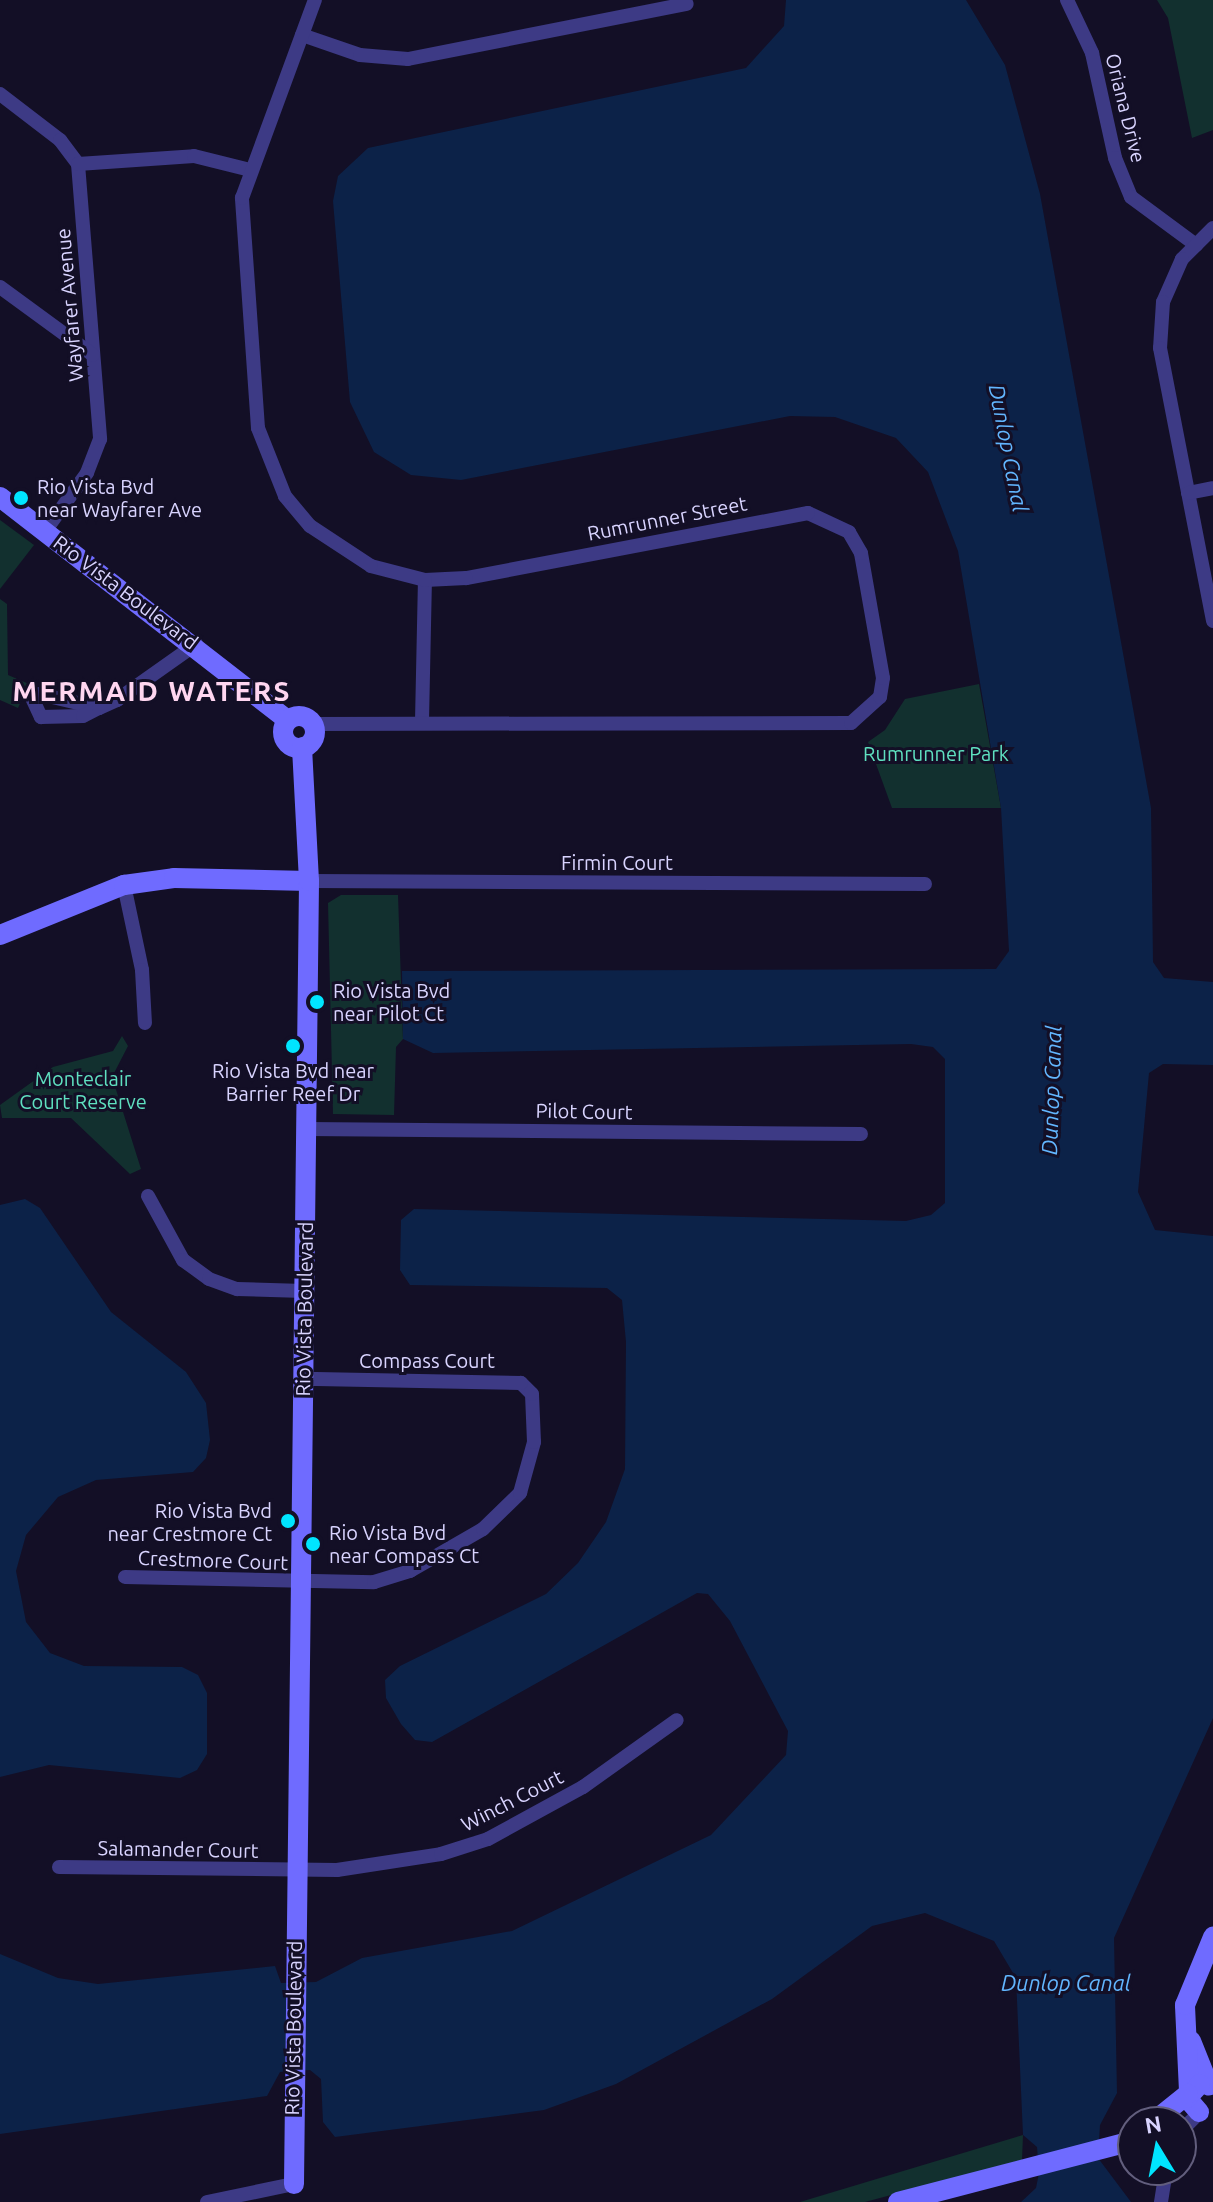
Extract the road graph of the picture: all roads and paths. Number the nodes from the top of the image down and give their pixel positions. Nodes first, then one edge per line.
1 (315, 0) edge
2 (1067, 0) edge
3 (687, 4) dead end
4 (302, 35) junction
5 (0, 94) edge
6 (78, 164) junction
7 (250, 170) junction
8 (1213, 228) edge
9 (1196, 245) junction
10 (0, 287) edge
11 (93, 355) junction
12 (1213, 488) edge
13 (1188, 493) junction
14 (0, 497) edge
15 (45, 531) junction
16 (425, 580) junction
17 (1213, 621) edge
18 (196, 644) junction
19 (99, 708) dead end
20 (288, 720) junction
21 (422, 721) junction
22 (313, 724) junction
23 (302, 747) junction
24 (309, 881) junction
25 (925, 884) dead end
26 (124, 885) junction
27 (0, 935) edge
28 (145, 1023) dead end
29 (307, 1129) junction
30 (861, 1134) dead end
31 (148, 1196) dead end
32 (304, 1291) junction
33 (303, 1379) junction
34 (125, 1577) dead end
35 (300, 1582) junction
36 (677, 1720) dead end
37 (59, 1867) dead end
38 (297, 1871) junction
39 (1213, 1937) edge
40 (1205, 2099) edge
41 (1117, 2144) edge
42 (294, 2193) edge
43 (207, 2202) edge
44 (898, 2202) edge

1 - 4 street, Rumrunner Street
2 - 9 street, Oriana Drive
3 - 4 street
4 - 7 street, Rumrunner Street
5 - 6 street
6 - 7 street
6 - 11 street, Wayfarer Avenue
7 - 16 street, Rumrunner Street
8 - 9 street
9 - 13 street
10 - 11 street
11 - 15 street, Wayfarer Avenue
12 - 13 street
13 - 17 street
14 - 15 street, Rio Vista Boulevard
15 - 18 street, Rio Vista Boulevard
16 - 21 street
16 - 21 street, Rumrunner Street
18 - 19 street
18 - 20 street, Rio Vista Boulevard
20 - 22 street
20 - 23 street
21 - 22 street, Rumrunner Street
22 - 23 street
23 - 24 street, Rio Vista Boulevard
24 - 25 street, Firmin Court
24 - 26 street
24 - 29 street, Rio Vista Boulevard
26 - 27 street
26 - 28 street
29 - 30 street, Pilot Court
29 - 32 street, Rio Vista Boulevard
31 - 32 street
32 - 33 street, Rio Vista Boulevard
33 - 35 street, Rio Vista Boulevard
33 - 35 street, Compass Court
34 - 35 street, Crestmore Court
35 - 38 street, Rio Vista Boulevard
36 - 38 street, Winch Court
37 - 38 street, Salamander Court
38 - 42 street, Rio Vista Boulevard
39 - 40 street
41 - 44 street
42 - 43 street

